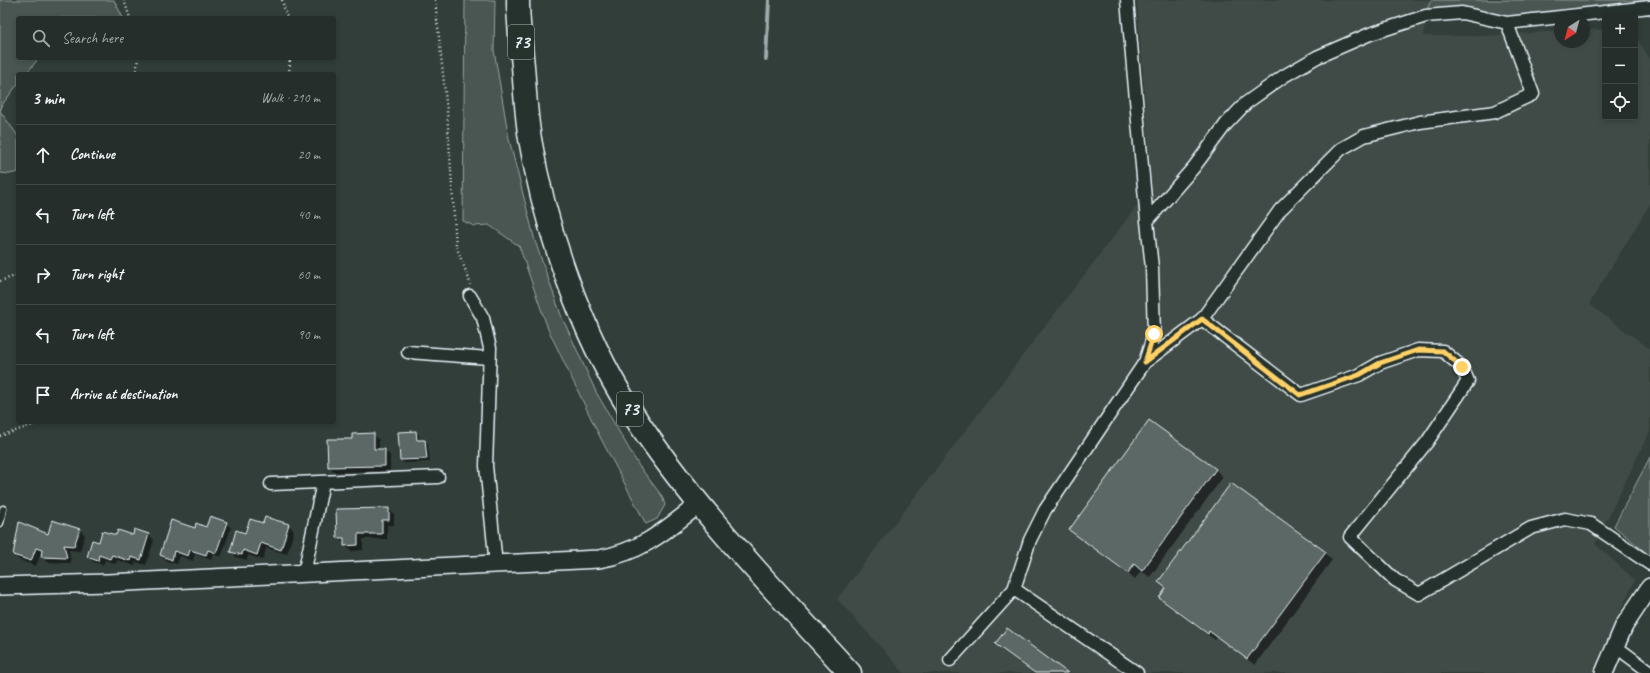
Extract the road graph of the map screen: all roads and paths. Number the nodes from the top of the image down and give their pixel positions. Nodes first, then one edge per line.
1 (124, 0) edge
2 (282, 0) edge
3 (435, 0) edge
4 (518, 0) edge
5 (526, 0) edge
6 (1127, 0) edge
7 (1650, 7) edge
8 (129, 16) edge
9 (286, 16) edge
10 (1507, 23) junction
11 (138, 60) edge
12 (290, 60) edge
13 (136, 72) edge
14 (289, 72) edge
15 (525, 85) junction
16 (1147, 221) junction
17 (16, 276) edge
18 (0, 281) edge
19 (470, 296) joint
20 (1202, 319) junction
21 (408, 352) dead end
22 (489, 358) junction
23 (1145, 362) junction
24 (36, 424) edge
25 (0, 436) edge
26 (438, 477) dead end
27 (323, 482) junction
28 (271, 484) dead end
29 (699, 504) junction
30 (3, 508) dead end
31 (0, 523) edge
32 (496, 564) junction
33 (1650, 564) edge
34 (304, 574) junction
35 (0, 586) edge
36 (1650, 587) edge
37 (1014, 589) junction
38 (1615, 646) junction
39 (950, 660) dead end
40 (1650, 672) edge
41 (850, 673) edge
42 (1137, 673) edge
43 (1604, 673) edge

1 - 8 path
2 - 9 path
3 - 19 path
4 - 15 highway, 73
5 - 15 highway, 73
6 - 16 street
7 - 10 street
10 - 16 street
10 - 20 street
11 - 13 path
12 - 14 path
15 - 29 highway, 73
16 - 23 street
17 - 18 path
19 - 22 street
20 - 23 street
20 - 33 street
21 - 22 street
22 - 32 street
23 - 37 street
24 - 25 path
26 - 27 street
27 - 28 street
27 - 34 street
29 - 32 street
29 - 41 highway, 73
30 - 31 lane
32 - 34 street
34 - 35 street
36 - 38 street
37 - 39 street
37 - 42 street
38 - 40 street
38 - 43 street

